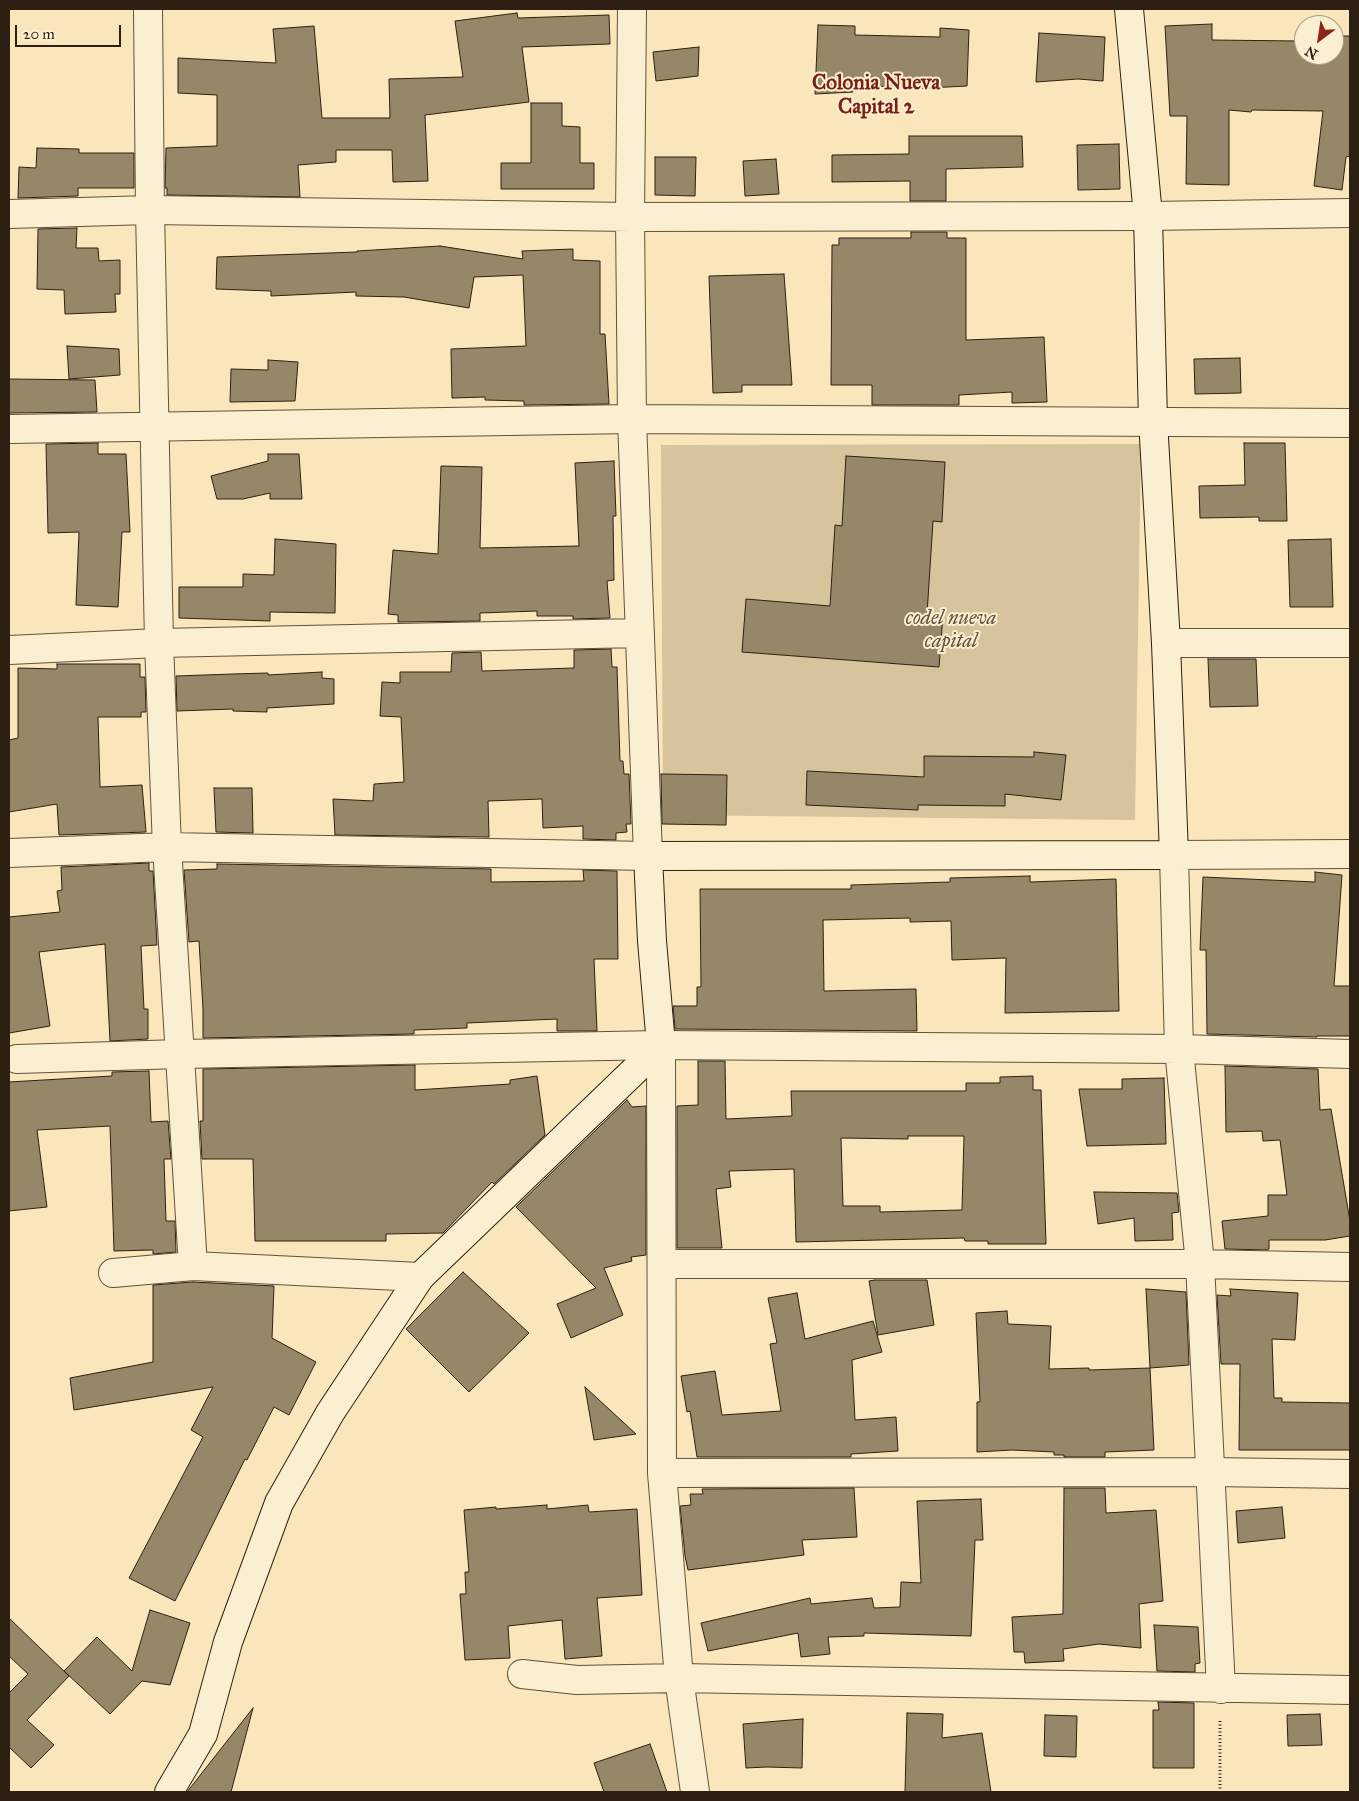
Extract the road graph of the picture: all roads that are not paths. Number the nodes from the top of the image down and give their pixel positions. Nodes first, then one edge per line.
1 (148, 9) edge
2 (632, 9) edge
3 (1129, 9) edge
4 (150, 210) junction
5 (1350, 213) edge
6 (9, 214) edge
7 (1148, 216) junction
8 (630, 217) junction
9 (632, 419) junction
10 (1153, 421) junction
11 (1350, 423) edge
12 (156, 428) junction
13 (9, 429) edge
14 (640, 633) junction
15 (159, 643) junction
16 (1166, 643) junction
17 (1350, 643) edge
18 (9, 650) edge
19 (167, 847) junction
20 (9, 853) edge
21 (1350, 854) edge
22 (1174, 855) junction
23 (648, 856) junction
24 (660, 1045) junction
25 (1179, 1049) junction
26 (180, 1054) junction
27 (1350, 1054) edge
28 (17, 1059) dead end
29 (662, 1264) junction
30 (1200, 1264) junction
31 (193, 1266) junction
32 (1350, 1267) edge
33 (112, 1273) dead end
34 (420, 1277) junction
35 (1210, 1472) junction
36 (662, 1473) junction
37 (1350, 1474) edge
38 (522, 1674) dead end
39 (679, 1678) junction
40 (1221, 1689) junction
41 (1350, 1690) edge
42 (169, 1792) edge
43 (695, 1792) edge

1 - 4 street
2 - 8 street
3 - 7 street
4 - 6 street
4 - 8 street
4 - 12 street
5 - 7 street
7 - 8 street
7 - 10 street
8 - 9 street
9 - 10 street
9 - 12 street
9 - 14 street
10 - 11 street
10 - 16 street
12 - 13 street
12 - 15 street
14 - 15 street
14 - 23 street
15 - 18 street
15 - 19 street
16 - 17 street
16 - 22 street
19 - 20 street
19 - 23 street
19 - 26 street
21 - 22 street
22 - 23 street
22 - 25 street
23 - 24 street
24 - 25 street
24 - 26 street
24 - 29 street
24 - 34 street
25 - 27 street
25 - 30 street
26 - 28 street
26 - 31 street
29 - 30 street
29 - 36 street
30 - 32 street
30 - 35 street
31 - 33 street
31 - 34 street
34 - 42 street
35 - 36 street
35 - 37 street
35 - 40 street
36 - 39 street
38 - 39 street
39 - 40 street
39 - 43 street
40 - 41 street

